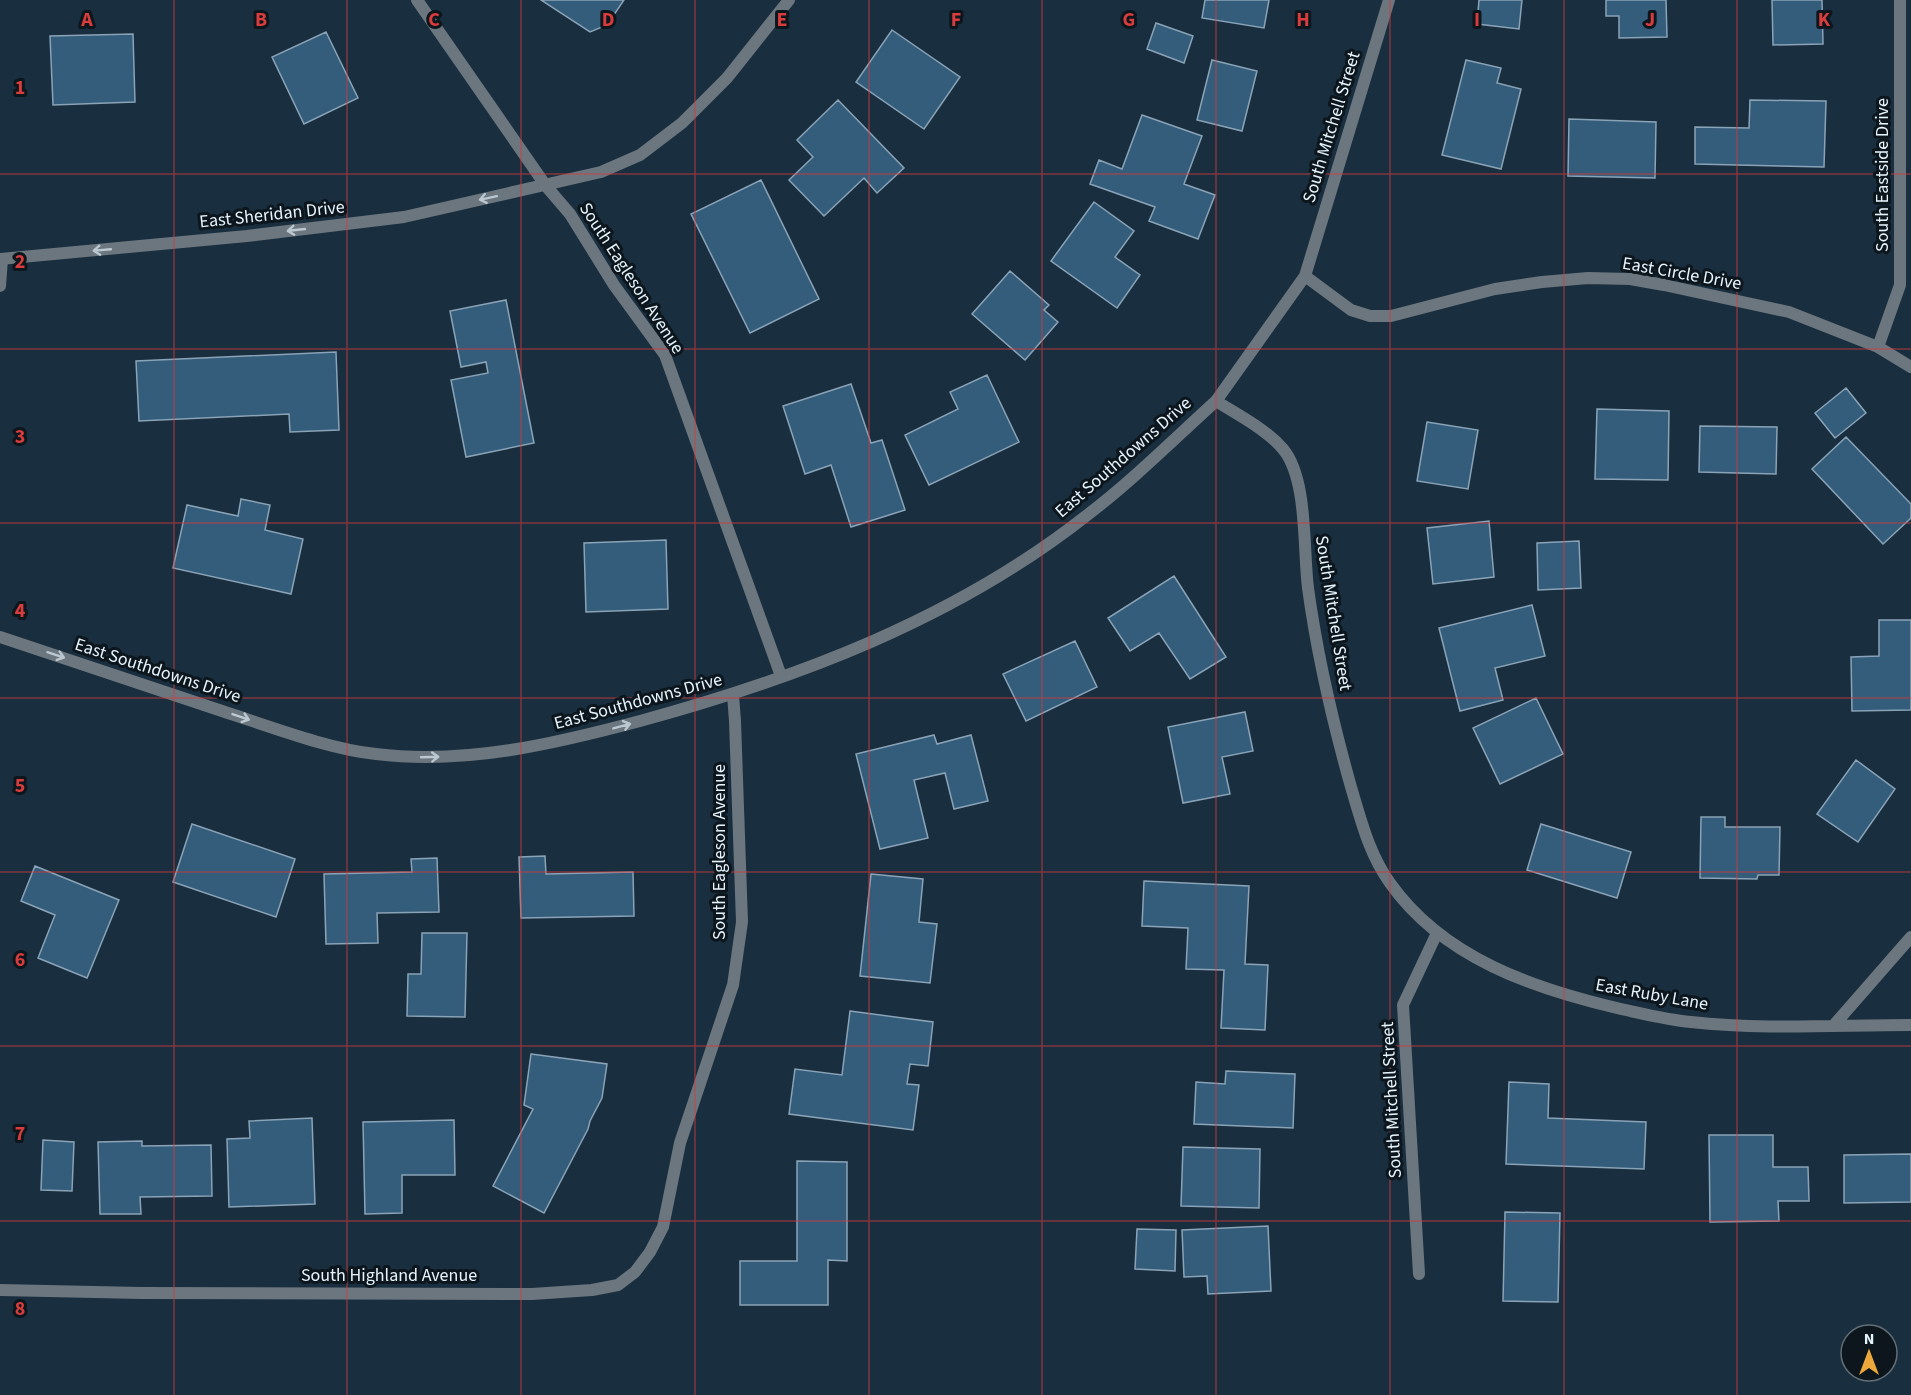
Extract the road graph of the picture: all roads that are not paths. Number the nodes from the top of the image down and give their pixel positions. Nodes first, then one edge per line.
1 (417, 0) edge
2 (789, 0) edge
3 (1389, 0) edge
4 (1900, 0) edge
5 (546, 186) junction
6 (1, 259) edge
7 (1305, 276) junction
8 (0, 286) edge
9 (1878, 347) junction
10 (1911, 367) edge
11 (1216, 401) junction
12 (0, 637) edge
13 (781, 676) junction
14 (732, 694) junction
15 (1437, 933) junction
16 (1911, 937) edge
17 (1834, 1024) junction
18 (1911, 1024) edge
19 (680, 1143) joint
20 (1419, 1274) dead end
21 (0, 1290) edge

1 - 5 street, South Eagleson Avenue
2 - 5 street, East Sheridan Drive
3 - 7 street, South Mitchell Street
4 - 9 street, South Eastside Drive
5 -> 6 street, East Sheridan Drive
5 - 13 street, South Eagleson Avenue
6 - 8 street
7 - 9 street, East Circle Drive
7 - 11 street, South Mitchell Street
9 - 10 street, East Circle Drive
11 - 13 street, East Southdowns Drive
11 - 15 street, South Mitchell Street
12 -> 14 street, East Southdowns Drive
13 - 14 street, East Southdowns Drive
14 - 19 street, South Eagleson Avenue
15 - 17 street, East Ruby Lane
15 - 20 street, South Mitchell Street
16 - 17 street
17 - 18 street, East Ruby Lane
19 - 21 street, South Highland Avenue

